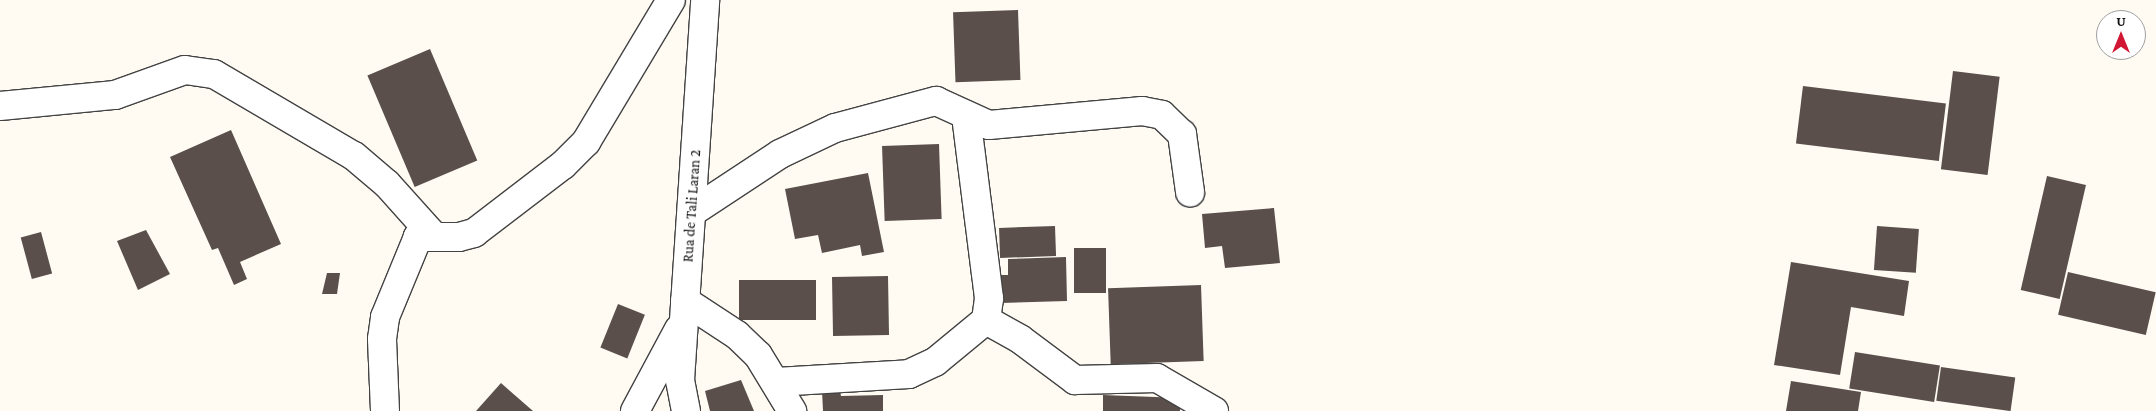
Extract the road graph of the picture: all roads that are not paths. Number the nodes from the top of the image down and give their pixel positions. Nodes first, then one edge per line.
1 (671, 0) edge
2 (704, 0) edge
3 (0, 106) edge
4 (966, 115) junction
5 (1190, 192) dead end
6 (692, 212) junction
7 (418, 237) junction
8 (685, 311) junction
9 (986, 320) junction
10 (776, 382) junction
11 (385, 411) edge
12 (635, 411) edge
13 (686, 411) edge
14 (792, 411) edge
15 (1214, 411) edge

1 - 7 street
2 - 6 street, Rua de Tali Laran 2
3 - 7 street
4 - 5 street
4 - 6 street
4 - 9 street
6 - 8 street, Rua de Tali Laran 2
7 - 11 street
8 - 10 street
8 - 12 street
8 - 13 street, Rua de Tali Laran 2
9 - 10 street
9 - 15 street
10 - 14 street

